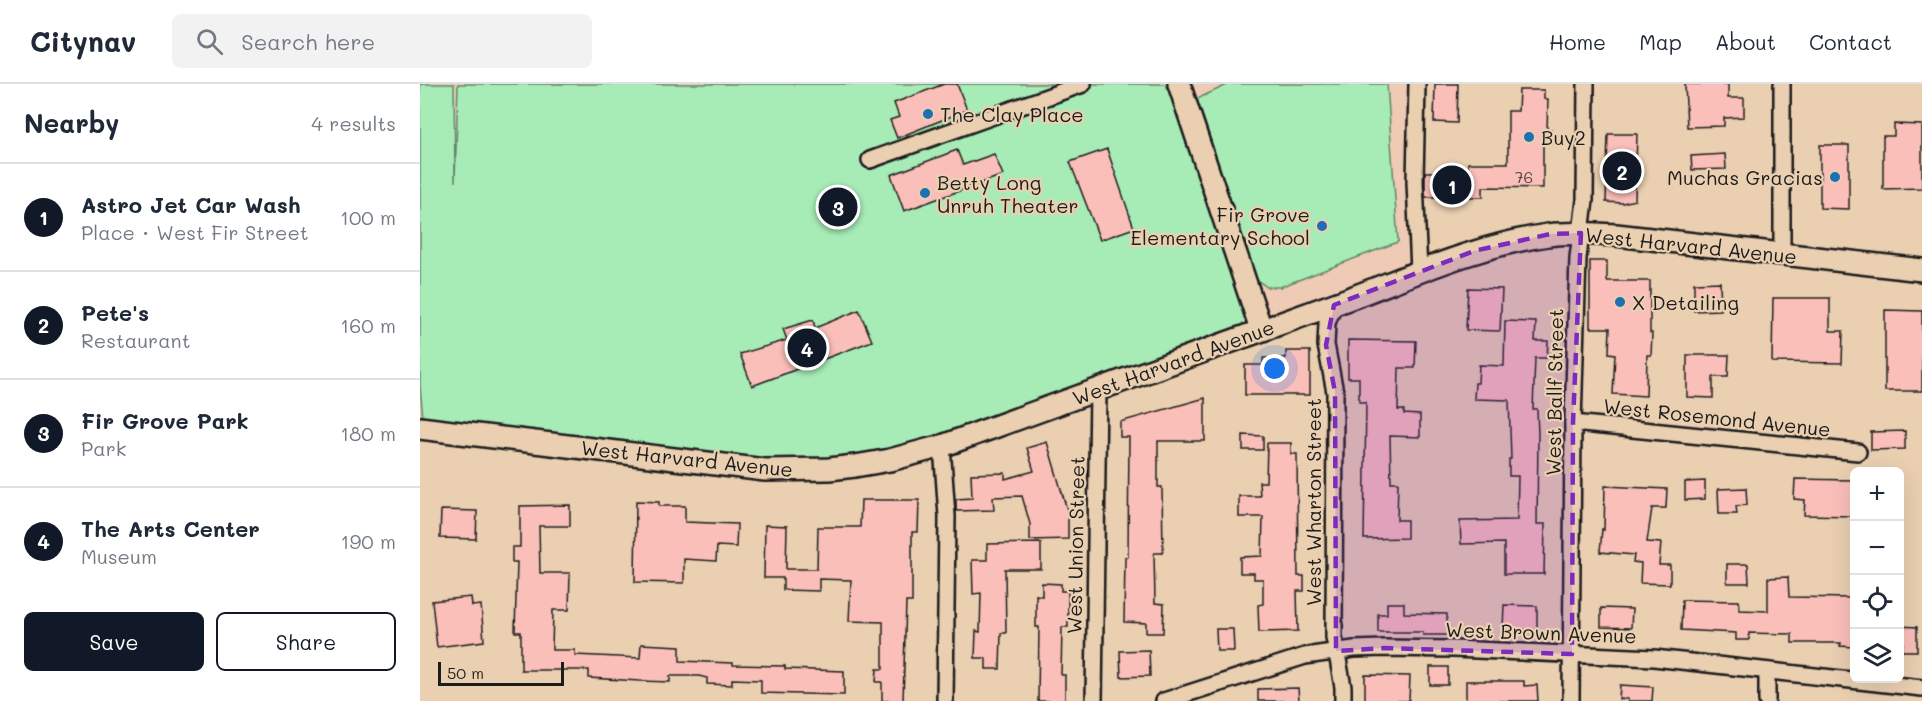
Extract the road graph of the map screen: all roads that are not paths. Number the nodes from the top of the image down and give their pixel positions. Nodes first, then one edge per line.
1 (1083, 84) edge
2 (1179, 84) edge
3 (1417, 84) edge
4 (1586, 84) edge
5 (1782, 84) edge
6 (870, 160) dead end
7 (1581, 233) junction
8 (1782, 254) junction
9 (1922, 270) edge
10 (1419, 271) junction
11 (1334, 304) junction
12 (1262, 329) junction
13 (1098, 389) junction
14 (1573, 423) junction
15 (420, 428) edge
16 (942, 446) junction
17 (1858, 452) dead end
18 (1336, 651) junction
19 (1572, 654) junction
20 (1767, 671) junction
21 (1922, 688) edge
22 (945, 701) edge
23 (1094, 701) edge
24 (1164, 701) edge
25 (1343, 701) edge
26 (1571, 701) edge
27 (1767, 701) edge

1 - 6 street
2 - 12 main road
3 - 10 street
4 - 7 street, West Ballf Street
5 - 8 street
7 - 8 main road, West Harvard Avenue
7 - 10 main road, West Harvard Avenue
7 - 14 street, West Ballf Street
8 - 9 main road, West Harvard Avenue
10 - 11 main road, West Harvard Avenue
11 - 12 main road, West Harvard Avenue
11 - 18 street, West Wharton Street
12 - 13 main road, West Harvard Avenue
13 - 16 main road, West Harvard Avenue
13 - 23 street, West Union Street
14 - 17 street, West Rosemond Avenue
14 - 19 street, West Ballf Street
15 - 16 main road, West Harvard Avenue
16 - 22 street
18 - 19 street, West Brown Avenue
18 - 24 street, West Brown Avenue
18 - 25 street, West Wharton Street
19 - 20 street, West Brown Avenue
19 - 26 street, West Ballf Street
20 - 21 street, West Brown Avenue
20 - 27 street

